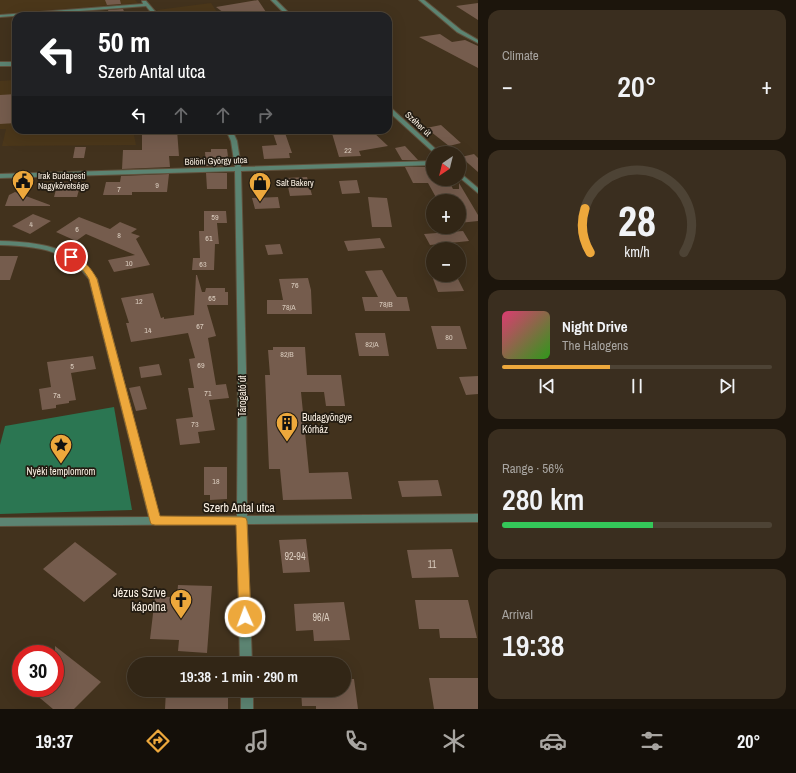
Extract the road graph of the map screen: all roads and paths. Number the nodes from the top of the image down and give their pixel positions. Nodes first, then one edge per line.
1 (142, 0) edge
2 (273, 0) edge
3 (421, 0) edge
4 (147, 5) junction
5 (53, 12) edge
6 (154, 12) edge
7 (286, 12) edge
8 (12, 15) edge
9 (0, 16) edge
10 (478, 42) edge
11 (0, 64) edge
12 (12, 64) edge
13 (392, 112) edge
14 (231, 134) edge
15 (429, 146) edge
16 (426, 163) edge
17 (238, 169) junction
18 (0, 176) edge
19 (466, 180) edge
20 (478, 191) edge
21 (0, 243) edge
22 (478, 518) edge
23 (155, 521) junction
24 (242, 521) junction
25 (0, 522) edge
26 (246, 657) edge
27 (247, 697) edge
28 (247, 709) edge

1 - 4 street
2 - 7 street
3 - 10 street
4 - 5 street
4 - 6 street
8 - 9 street
11 - 12 street
13 - 15 street, Széher út
14 - 17 street, Tárogató út
16 - 17 street, Bölöni György utca
17 - 18 street, Bölöni György utca
17 - 24 street, Tárogató út
19 - 20 street
21 - 23 street
22 - 24 street, Szerb Antal utca
23 - 24 street, Szerb Antal utca
23 - 25 street, Szerb Antal utca
24 - 26 street, Tárogató út
27 - 28 street

